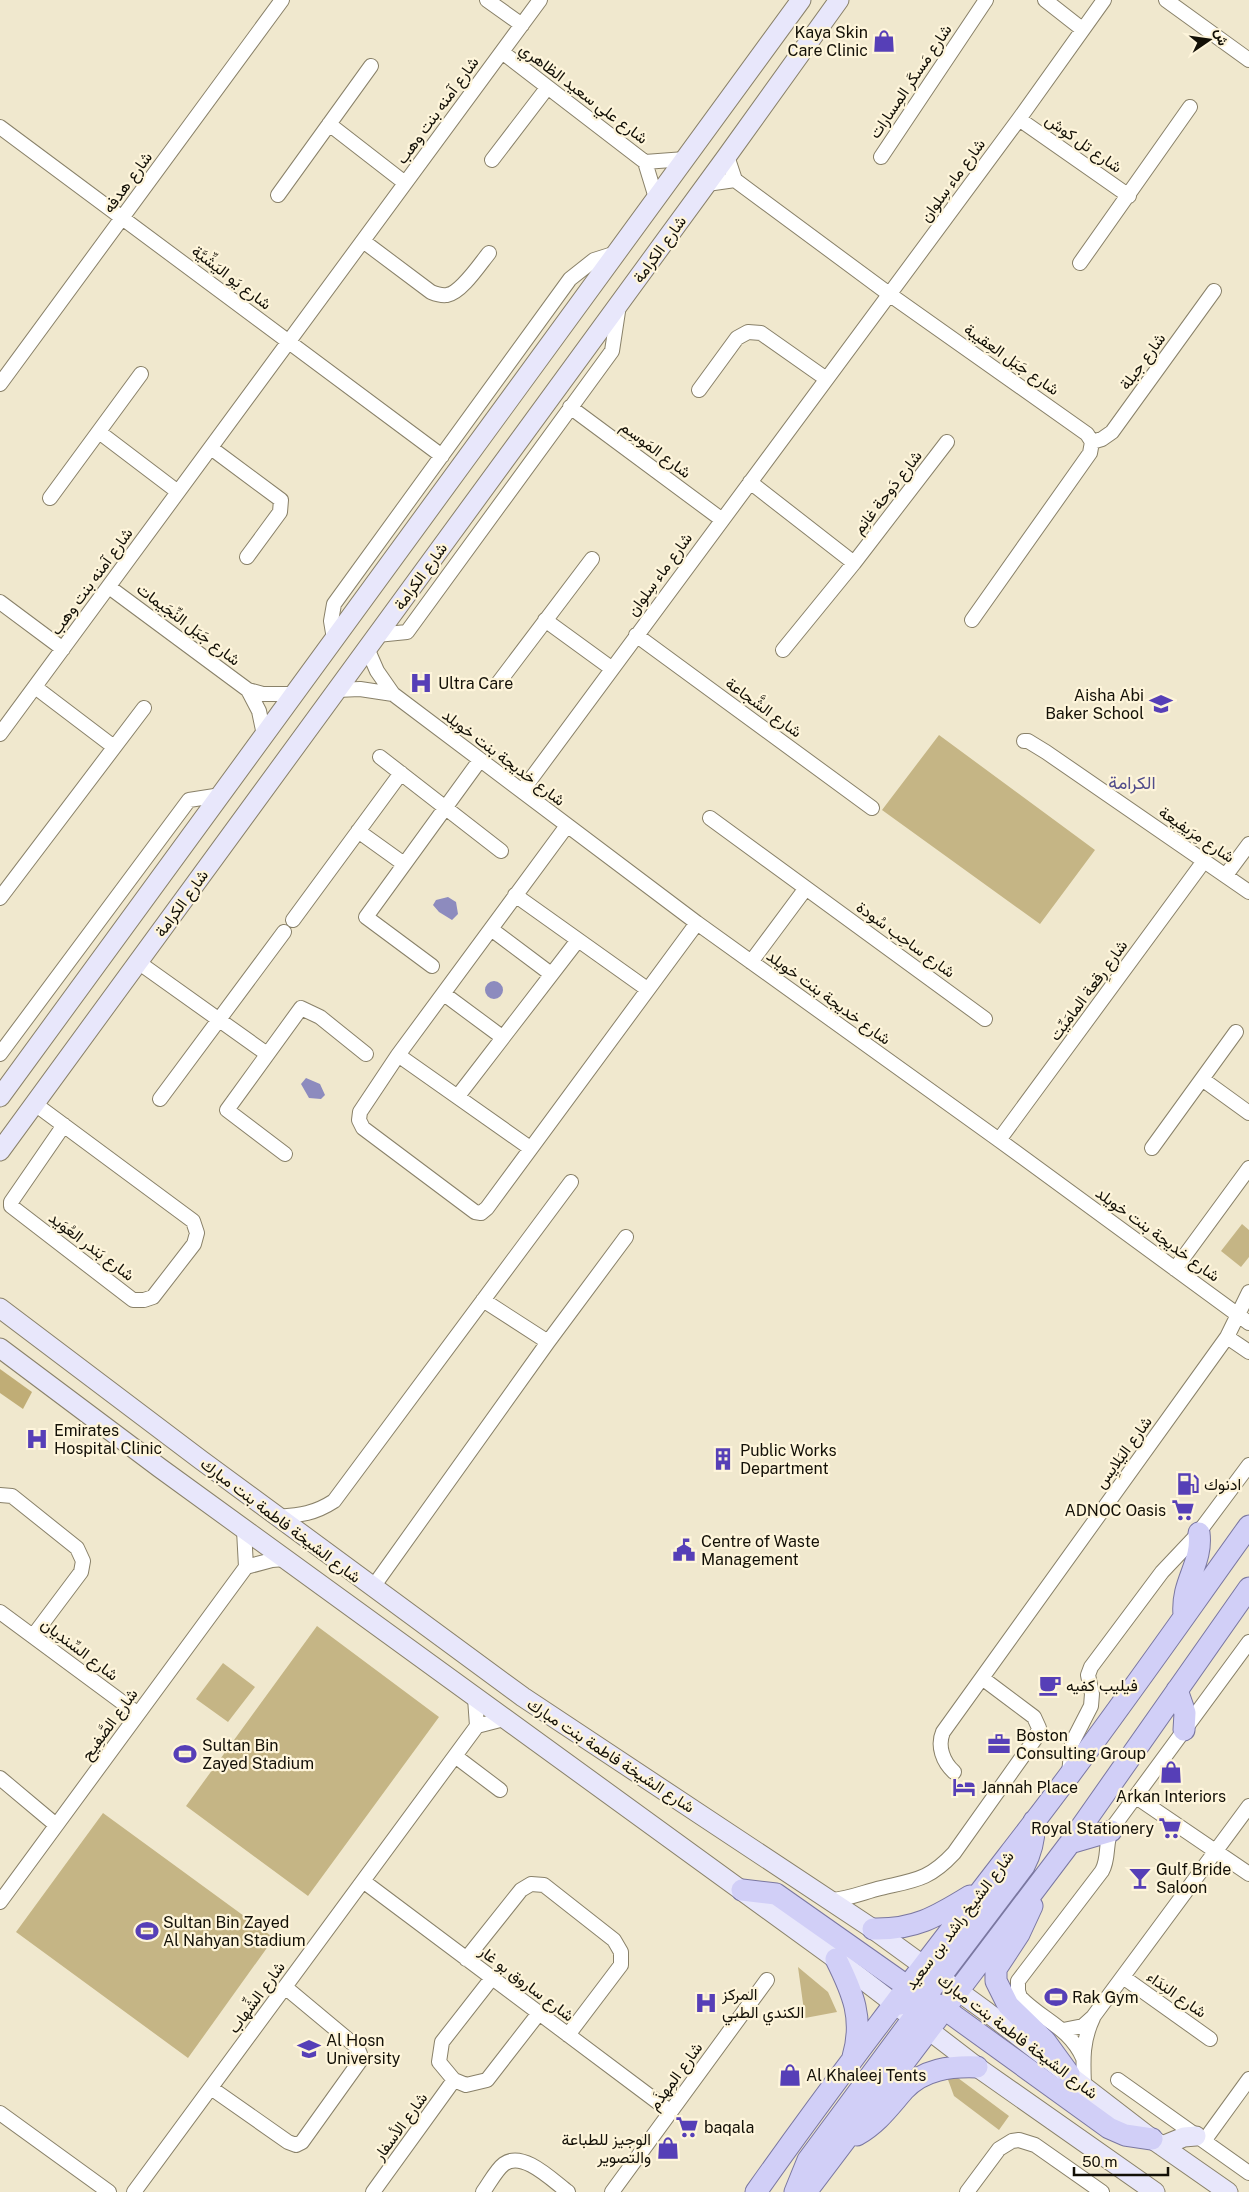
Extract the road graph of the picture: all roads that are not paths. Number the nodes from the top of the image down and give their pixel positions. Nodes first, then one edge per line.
1 (282, 0) edge
2 (487, 0) edge
3 (540, 0) edge
4 (801, 0) edge
5 (838, 0) edge
6 (986, 0) edge
7 (1045, 0) edge
8 (1104, 0) edge
9 (1166, 0) edge
10 (522, 25) junction
11 (1082, 29) junction
12 (502, 52) junction
13 (1249, 60) edge
14 (372, 66) dead end
15 (547, 88) junction
16 (1190, 107) dead end
17 (1019, 119) junction
18 (329, 124) junction
19 (0, 127) edge
20 (727, 156) junction
21 (881, 157) dead end
22 (685, 159) junction
23 (492, 160) dead end
24 (645, 162) junction
25 (735, 180) junction
26 (405, 183) junction
27 (707, 184) junction
28 (278, 195) dead end
29 (1129, 196) junction
30 (656, 198) junction
31 (123, 218) junction
32 (363, 241) junction
33 (489, 253) dead end
34 (616, 254) junction
35 (1080, 263) dead end
36 (1214, 291) dead end
37 (889, 294) junction
38 (619, 305) junction
39 (289, 342) junction
40 (141, 374) dead end
41 (825, 378) junction
42 (0, 384) edge
43 (699, 390) dead end
44 (570, 407) junction
45 (98, 432) junction
46 (947, 442) dead end
47 (1092, 442) junction
48 (210, 448) junction
49 (442, 456) junction
50 (750, 482) junction
51 (178, 492) junction
52 (50, 498) dead end
53 (721, 519) junction
54 (247, 557) dead end
55 (592, 559) dead end
56 (854, 563) junction
57 (109, 586) junction
58 (0, 602) edge
59 (545, 620) junction
60 (972, 620) dead end
61 (636, 635) junction
62 (334, 639) junction
63 (372, 642) junction
64 (63, 649) junction
65 (783, 650) dead end
66 (611, 668) junction
67 (498, 682) dead end
68 (35, 687) junction
69 (248, 690) junction
70 (337, 690) junction
71 (294, 694) junction
72 (393, 694) junction
73 (144, 708) dead end
74 (0, 734) edge
75 (264, 735) junction
76 (1024, 741) dead end
77 (114, 747) junction
78 (380, 757) dead end
79 (480, 760) junction
80 (401, 773) junction
81 (522, 791) junction
82 (221, 795) junction
83 (445, 807) junction
84 (872, 808) dead end
85 (710, 818) dead end
86 (566, 827) junction
87 (358, 831) junction
88 (1249, 844) edge
89 (501, 851) dead end
90 (1204, 861) junction
91 (404, 864) junction
92 (1226, 875) junction
93 (806, 888) junction
94 (1249, 892) edge
95 (515, 895) junction
96 (0, 898) edge
97 (293, 920) dead end
98 (697, 924) junction
99 (491, 929) junction
100 (284, 932) dead end
101 (578, 940) junction
102 (138, 962) junction
103 (751, 962) junction
104 (432, 966) dead end
105 (551, 974) junction
106 (647, 989) junction
107 (444, 994) junction
108 (218, 1019) junction
109 (985, 1019) dead end
110 (1236, 1032) dead end
111 (502, 1037) junction
112 (0, 1054) edge
113 (267, 1054) junction
114 (366, 1054) dead end
115 (398, 1054) junction
116 (1202, 1078) junction
117 (0, 1096) edge
118 (458, 1096) junction
119 (160, 1099) dead end
120 (34, 1104) junction
121 (1249, 1114) edge
122 (64, 1125) junction
123 (999, 1140) junction
124 (530, 1148) junction
125 (1152, 1148) dead end
126 (0, 1151) edge
127 (285, 1154) dead end
128 (1249, 1168) edge
129 (571, 1182) dead end
130 (626, 1237) dead end
131 (1175, 1269) junction
132 (1249, 1292) edge
133 (483, 1300) junction
134 (0, 1308) edge
135 (1243, 1319) edge
136 (1228, 1337) junction
137 (548, 1342) junction
138 (0, 1348) edge
139 (1249, 1352) edge
140 (1249, 1465) edge
141 (0, 1494) edge
142 (277, 1516) junction
143 (1249, 1526) edge
144 (244, 1530) junction
145 (1199, 1533) junction
146 (285, 1559) junction
147 (246, 1567) junction
148 (373, 1587) junction
149 (1249, 1588) edge
150 (0, 1612) edge
151 (1184, 1615) junction
152 (34, 1636) junction
153 (1249, 1642) edge
154 (982, 1678) junction
155 (1177, 1690) junction
156 (474, 1698) junction
157 (138, 1714) junction
158 (504, 1719) junction
159 (477, 1726) junction
160 (1184, 1730) junction
161 (455, 1756) junction
162 (954, 1772) dead end
163 (1069, 1774) junction
164 (0, 1778) edge
165 (500, 1790) dead end
166 (1136, 1797) junction
167 (1249, 1806) edge
168 (1034, 1821) junction
169 (56, 1825) junction
170 (1111, 1831) junction
171 (1070, 1843) junction
172 (1215, 1851) junction
173 (1249, 1874) edge
174 (363, 1881) junction
175 (1038, 1884) junction
176 (980, 1889) junction
177 (742, 1890) junction
178 (832, 1900) junction
179 (0, 1902) edge
180 (874, 1929) junction
181 (466, 1959) junction
182 (836, 1959) junction
183 (932, 1972) junction
184 (1123, 1977) junction
185 (492, 1978) junction
186 (767, 1980) dead end
187 (285, 1987) junction
188 (958, 1990) junction
189 (926, 1998) junction
190 (895, 2004) junction
191 (538, 2013) junction
192 (1093, 2017) junction
193 (921, 2024) junction
194 (1063, 2030) junction
195 (568, 2035) junction
196 (1210, 2039) dead end
197 (851, 2063) junction
198 (976, 2067) junction
199 (1078, 2073) junction
200 (1249, 2079) edge
201 (454, 2080) junction
202 (1118, 2080) dead end
203 (210, 2088) junction
204 (671, 2112) junction
205 (0, 2113) edge
206 (1200, 2138) junction
207 (845, 2140) junction
208 (1157, 2143) junction
209 (1249, 2173) edge
210 (109, 2192) edge
211 (134, 2192) edge
212 (373, 2192) edge
213 (483, 2192) edge
214 (568, 2192) edge
215 (612, 2192) edge
216 (756, 2192) edge
217 (795, 2192) edge
218 (806, 2192) edge
219 (967, 2192) edge
220 (1102, 2192) edge
221 (1155, 2192) edge
222 (1228, 2192) edge

1 - 31 street, شارع هدفه
2 - 10 street
3 - 10 street, شارع آمنه بنت وهب
4 - 22 main road, شارع الكرامة
5 - 20 main road, شارع الكرامة
6 - 21 street, شارع مَسكَر المِسارات
7 - 11 street
8 - 11 street, شارع ماء سِلوان
9 - 13 street
10 - 12 street, شارع آمنه بنت وهب
11 - 17 street, شارع ماء سِلوان
12 - 15 street, شارع علي سعيد الظاهري
12 - 26 street, شارع آمنه بنت وهب
14 - 18 street
15 - 23 street
15 - 24 street, شارع علي سعيد الظاهري
16 - 29 street, شارع تل كوش
17 - 29 street, شارع تل كوش
17 - 37 street, شارع ماء سِلوان
18 - 26 street
18 - 28 street
19 - 31 street, شارع يَو اليَشِّيَّة
20 - 25 street
20 - 27 main road, شارع الكرامة
22 - 24 street, شارع علي سعيد الظاهري
22 - 30 main road, شارع الكرامة
24 - 30 street, شارع علي سعيد الظاهري
25 - 27 street
25 - 37 street, شارع جَبَل العِقيبة
26 - 32 street, شارع آمنه بنت وهب
27 - 38 main road, شارع الكرامة
29 - 35 street, شارع تل كوش
30 - 34 main road, شارع الكرامة
31 - 39 street, شارع يَو اليَشِّيَّة
31 - 42 street, شارع هدفه
32 - 33 street
32 - 39 street, شارع آمنه بنت وهب
34 - 49 street
34 - 62 main road, شارع الكرامة
36 - 47 street, شارع جبلة
37 - 41 street, شارع ماء سِلوان
37 - 47 street, شارع جَبَل العِقيبة
38 - 44 street
38 - 63 main road, شارع الكرامة
39 - 48 street, شارع آمنه بنت وهب
39 - 49 street, شارع يَو اليَشِّيَّة
40 - 45 street
41 - 43 street
41 - 50 street, شارع ماء سِلوان
44 - 53 street, شارع المَوسِم
44 - 63 street
45 - 51 street
45 - 52 street
46 - 56 street, شارع دَوحة غانِم
47 - 60 street
48 - 51 street, شارع آمنه بنت وهب
48 - 54 street
49 - 62 street
50 - 53 street, شارع ماء سِلوان
50 - 56 street
51 - 57 street, شارع آمنه بنت وهب
53 - 61 street, شارع ماء سِلوان
55 - 59 street
56 - 65 street, شارع دَوحة غانِم
57 - 64 street, شارع آمنه بنت وهب
57 - 69 street, شارع جَبَل النِّجَيمات
58 - 64 street
59 - 66 street
59 - 67 street
61 - 66 street, شارع ماء سِلوان
61 - 84 street, شارع الشَّجاعة
62 - 71 main road, شارع الكرامة
63 - 70 main road, شارع الكرامة
63 - 72 street, شارع خديجة بنت خويلد
64 - 68 street, شارع آمنه بنت وهب
66 - 81 street, شارع ماء سِلوان
68 - 74 street, شارع آمنه بنت وهب
68 - 77 street
69 - 71 street, شارع جَبَل النِّجَيمات
69 - 75 street, شارع جَبَل النِّجَيمات
70 - 72 street, شارع خديجة بنت خويلد
70 - 102 main road, شارع الكرامة
71 - 75 main road, شارع الكرامة
72 - 79 street, شارع خديجة بنت خويلد
73 - 77 street
75 - 82 main road, شارع الكرامة
76 - 90 street, شارع مِرَيفِيعة
77 - 96 street
78 - 80 street
79 - 81 street, شارع خديجة بنت خويلد
79 - 83 street
80 - 83 street
80 - 87 street
81 - 86 street, شارع خديجة بنت خويلد
82 - 112 street
82 - 117 main road, شارع الكرامة
83 - 89 street
83 - 91 street
85 - 93 street, شارع ساحِب سُودة
86 - 95 street
86 - 98 street, شارع خديجة بنت خويلد
87 - 91 street
87 - 97 street
88 - 92 street
90 - 92 street, شارع مِرَيفِيعة
90 - 123 street, شارع رِقعة المامَيِّت
91 - 104 street
92 - 94 street, شارع مِرَيفِيعة
93 - 103 street
93 - 109 street, شارع ساحِب سُودة
95 - 99 street
95 - 101 street
98 - 103 street, شارع خديجة بنت خويلد
98 - 106 street
99 - 105 street
99 - 107 street
100 - 108 street
101 - 105 street
101 - 106 street
102 - 108 street
102 - 120 main road, شارع الكرامة
103 - 123 street, شارع خديجة بنت خويلد
105 - 111 street
106 - 124 street
107 - 111 street
107 - 115 street
108 - 113 street
108 - 119 street
110 - 116 street
111 - 118 street
113 - 114 street
113 - 127 street
115 - 118 street
115 - 124 street
116 - 121 street
116 - 125 street
118 - 124 street
120 - 122 street, شارع بَندر العُوَيد
120 - 126 main road, شارع الكرامة
122 - 122 street, شارع بَندر العُوَيد
123 - 131 street, شارع خديجة بنت خويلد
128 - 131 street
129 - 133 street
130 - 137 street
131 - 135 street, شارع خديجة بنت خويلد
132 - 135 street, شارع اليَلايِس
133 - 137 street
133 - 142 street
134 - 142 main road, شارع الشيخة فاطمة بنت مبارك
135 - 136 street, شارع اليَلايِس
136 - 139 street
136 - 154 street, شارع اليَلايِس
137 - 148 street
138 - 144 main road, شارع الشيخة فاطمة بنت مبارك
140 - 145 street
141 - 152 street
142 - 148 main road, شارع الشيخة فاطمة بنت مبارك
143 - 151 main road, شارع الشيخ راشد بن سعيد
144 - 146 main road, شارع الشيخة فاطمة بنت مبارك
144 - 147 street
145 - 151 main road
145 - 163 street
146 - 147 street
146 - 156 main road, شارع الشيخة فاطمة بنت مبارك
147 - 157 street, شارع الصَّفِيح
148 - 178 main road, شارع الشيخة فاطمة بنت مبارك
149 - 155 main road, شارع الشيخ راشد بن سعيد
150 - 152 street, شارع السِّندِيان
151 - 163 main road, شارع الشيخ راشد بن سعيد
152 - 157 street, شارع السِّندِيان
153 - 160 street
154 - 162 street, شارع اليَلايِس
154 - 178 street
155 - 160 main road
155 - 171 main road, شارع الشيخ راشد بن سعيد
156 - 158 main road, شارع الشيخة فاطمة بنت مبارك
156 - 159 street
157 - 169 street, شارع الصَّفِيح
158 - 159 street
158 - 177 main road, شارع الشيخة فاطمة بنت مبارك
159 - 161 street, شارع الشِّهاب
160 - 166 street
161 - 165 street
161 - 174 street, شارع الشِّهاب
163 - 168 main road, شارع الشيخ راشد بن سعيد
164 - 169 street
166 - 170 street
166 - 172 street
167 - 172 street, شارع النِدَاء
168 - 176 main road, شارع الشيخ راشد بن سعيد
168 - 183 main road
169 - 179 street, شارع الصَّفِيح
170 - 171 main road
170 - 194 street
171 - 175 main road, شارع الشيخ راشد بن سعيد
172 - 173 street
172 - 184 street, شارع النِدَاء
174 - 181 street, شارع ساروق بو غار
174 - 187 street, شارع الشِّهاب
175 - 188 main road, شارع الشيخ راشد بن سعيد
175 - 199 main road
176 - 180 main road
176 - 183 main road, شارع الشيخ راشد بن سعيد
177 - 182 main road, شارع الشيخة فاطمة بنت مبارك
177 - 189 main road
178 - 180 main road, شارع الشيخة فاطمة بنت مبارك
180 - 183 main road, شارع الشيخة فاطمة بنت مبارك
181 - 185 street, شارع ساروق بو غار
181 - 195 street
182 - 190 main road, شارع الشيخة فاطمة بنت مبارك
182 - 197 main road
183 - 188 main road, شارع الشيخة فاطمة بنت مبارك
183 - 189 main road, شارع الشيخ راشد بن سعيد
184 - 192 street, شارع النِدَاء
184 - 196 street, شارع النِدَاء
185 - 191 street, شارع ساروق بو غار
185 - 201 street
186 - 204 street, شارع المِهذَم
187 - 203 street, شارع الشِّهاب
187 - 203 street
188 - 189 main road, شارع الشيخ راشد بن سعيد
188 - 199 main road, شارع الشيخة فاطمة بنت مبارك
189 - 190 main road
189 - 193 main road, شارع الشيخ راشد بن سعيد
189 - 208 main road
190 - 193 main road, شارع الشيخة فاطمة بنت مبارك
190 - 197 main road, شارع الشيخ راشد بن سعيد
191 - 195 street, شارع ساروق بو غار
191 - 201 street
192 - 194 street, شارع النِدَاء
192 - 199 street, شارع النِدَاء
193 - 198 main road, شارع الشيخة فاطمة بنت مبارك
193 - 207 main road, شارع الشيخ راشد بن سعيد
193 - 217 main road
194 - 199 street
195 - 204 street, شارع ساروق بو غار
197 - 216 main road, شارع الشيخ راشد بن سعيد
198 - 207 main road
198 - 221 main road, شارع الشيخة فاطمة بنت مبارك
199 - 208 main road, شارع الشيخة فاطمة بنت مبارك
200 - 206 street
201 - 212 street, شارع الأسفار
202 - 206 street
203 - 211 street, شارع الشِّهاب
204 - 215 street, شارع المِهذَم
205 - 210 street
206 - 208 main road
206 - 209 street
207 - 218 main road, شارع الشيخ راشد بن سعيد
208 - 222 main road, شارع الشيخة فاطمة بنت مبارك
213 - 214 street
219 - 220 street

